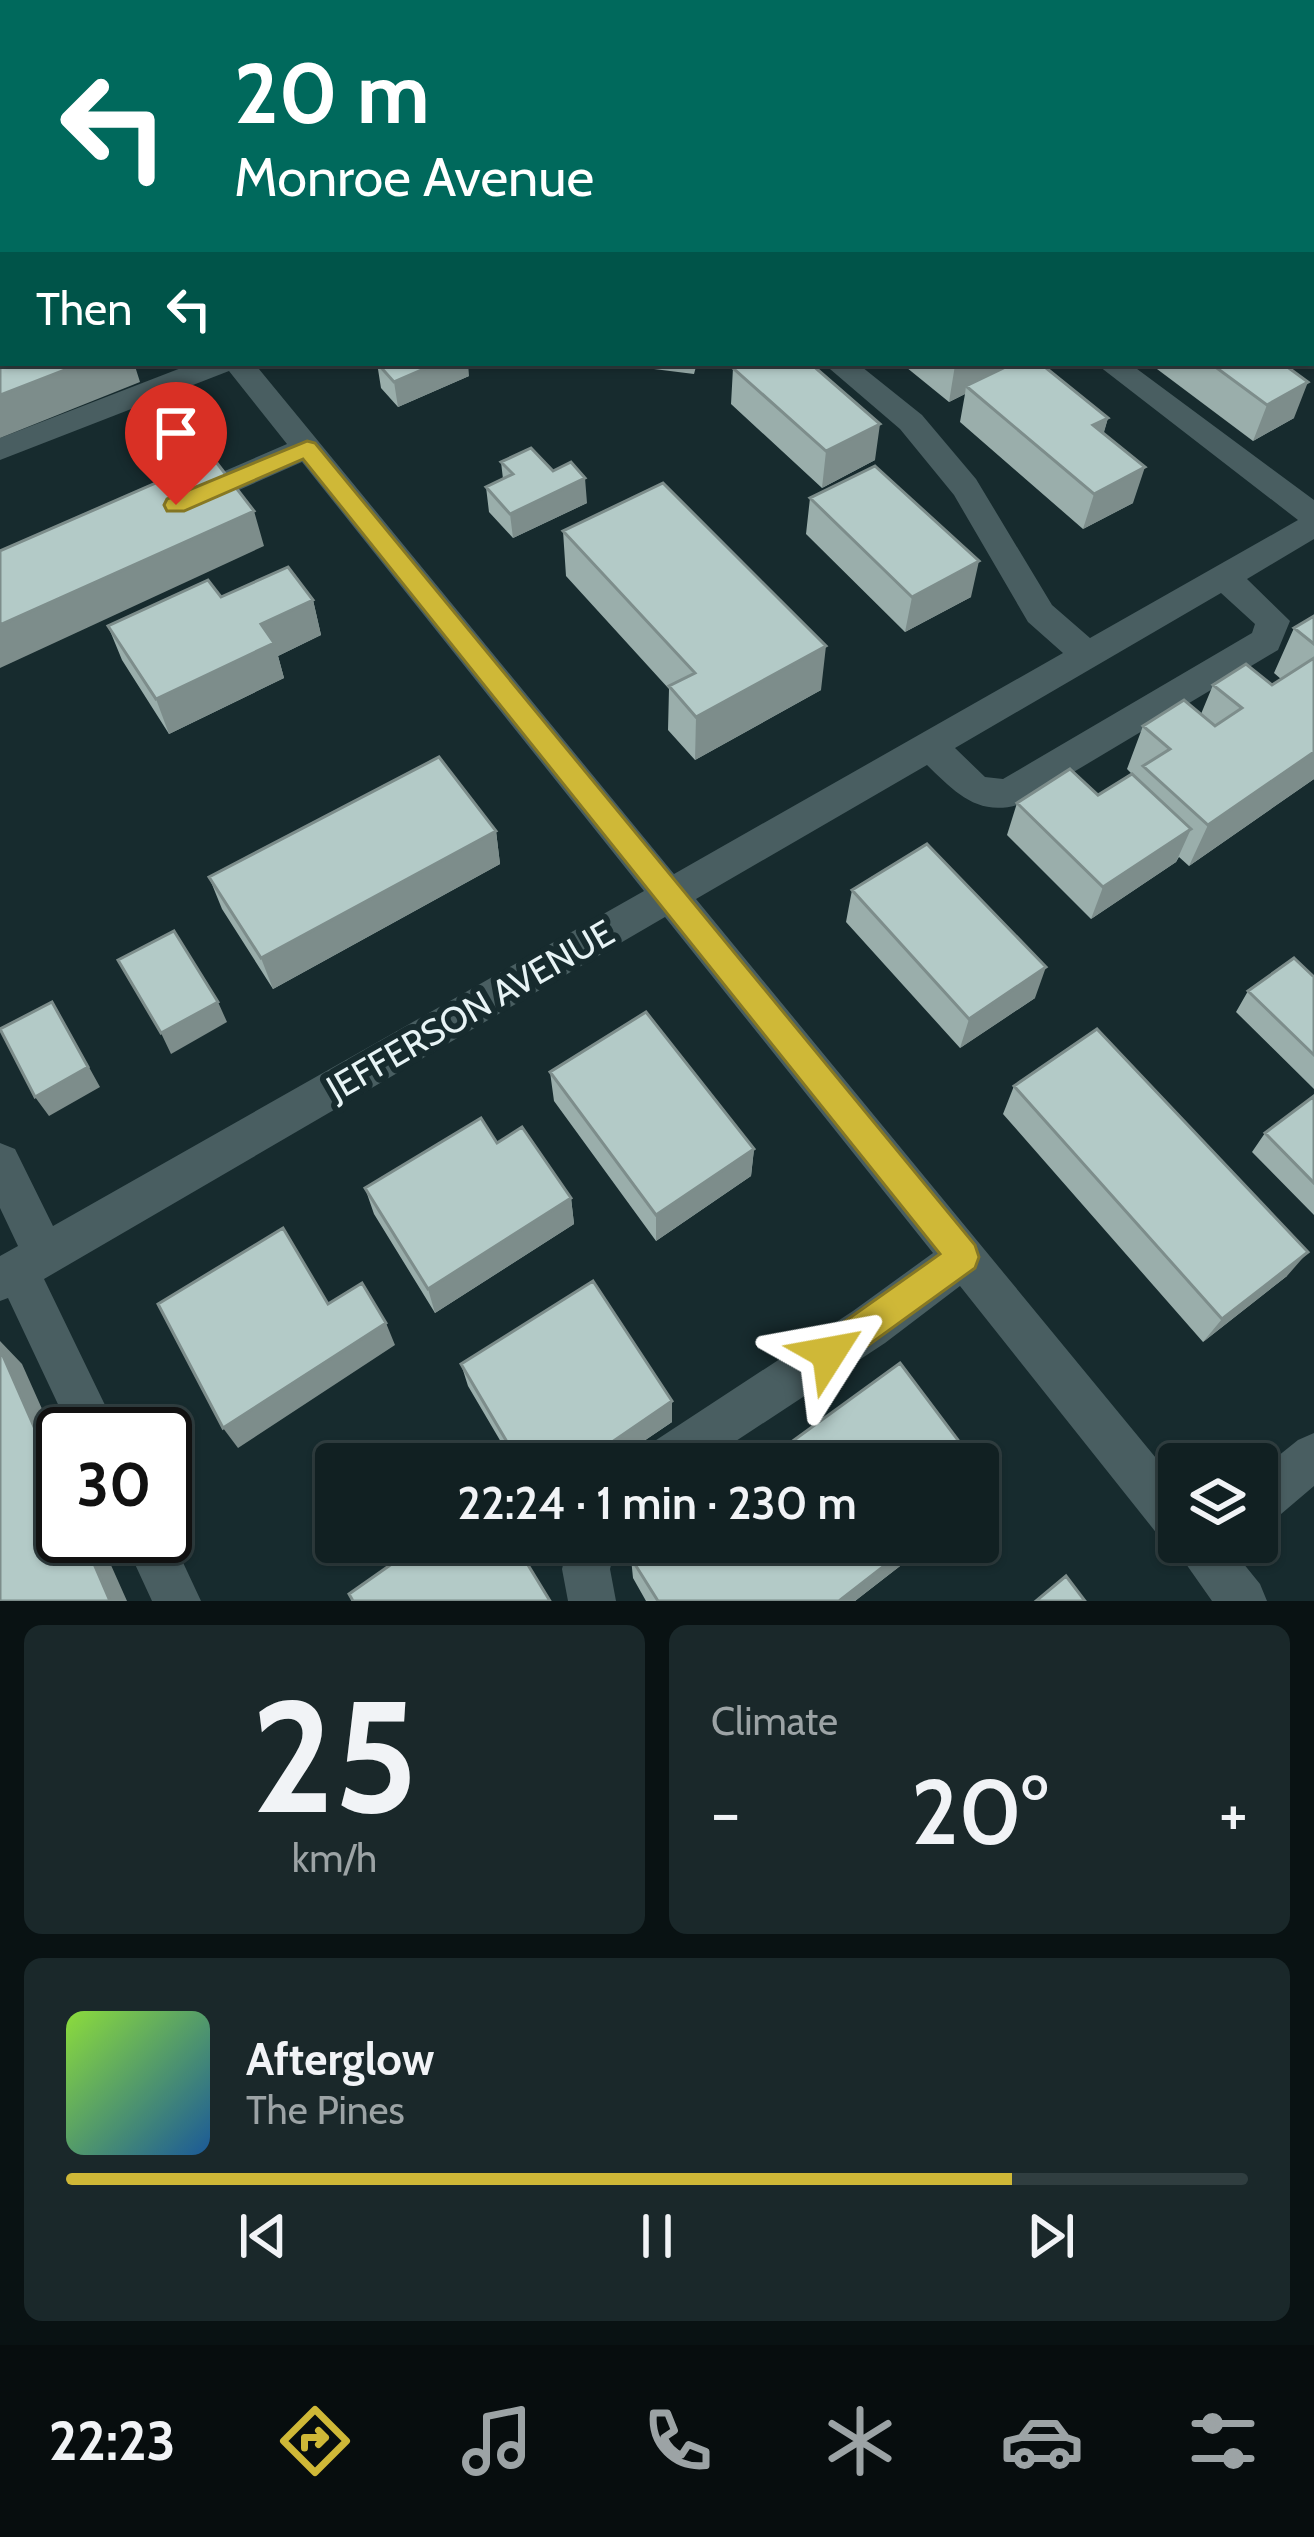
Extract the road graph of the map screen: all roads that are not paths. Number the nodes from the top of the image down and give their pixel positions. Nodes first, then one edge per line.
1 (214, 366) edge
2 (240, 366) edge
3 (842, 366) edge
4 (1114, 366) edge
5 (307, 448) junction
6 (0, 450) edge
7 (154, 514) edge
8 (1314, 515) edge
9 (1314, 525) edge
10 (1224, 577) junction
11 (1088, 656) junction
12 (932, 746) junction
13 (670, 896) junction
14 (0, 1162) edge
15 (963, 1257) junction
16 (20, 1268) edge
17 (84, 1407) edge
18 (692, 1443) edge
19 (1314, 1456) edge
20 (1278, 1486) edge
21 (1158, 1493) edge
22 (159, 1563) edge
23 (588, 1563) edge
24 (1214, 1563) edge
25 (177, 1601) edge
26 (592, 1601) edge
27 (1243, 1601) edge

1 - 6 street
2 - 5 street
3 - 11 street
4 - 8 street
5 - 7 street
5 - 13 street
9 - 10 street, JEFFERSON AVENUE
10 - 11 street, JEFFERSON AVENUE
10 - 12 street
11 - 12 street, JEFFERSON AVENUE
12 - 13 street, JEFFERSON AVENUE
13 - 15 street
13 - 16 street, JEFFERSON AVENUE
14 - 16 street
15 - 18 street
15 - 21 street
16 - 17 street
19 - 20 street
22 - 25 street
23 - 26 street
24 - 27 street

